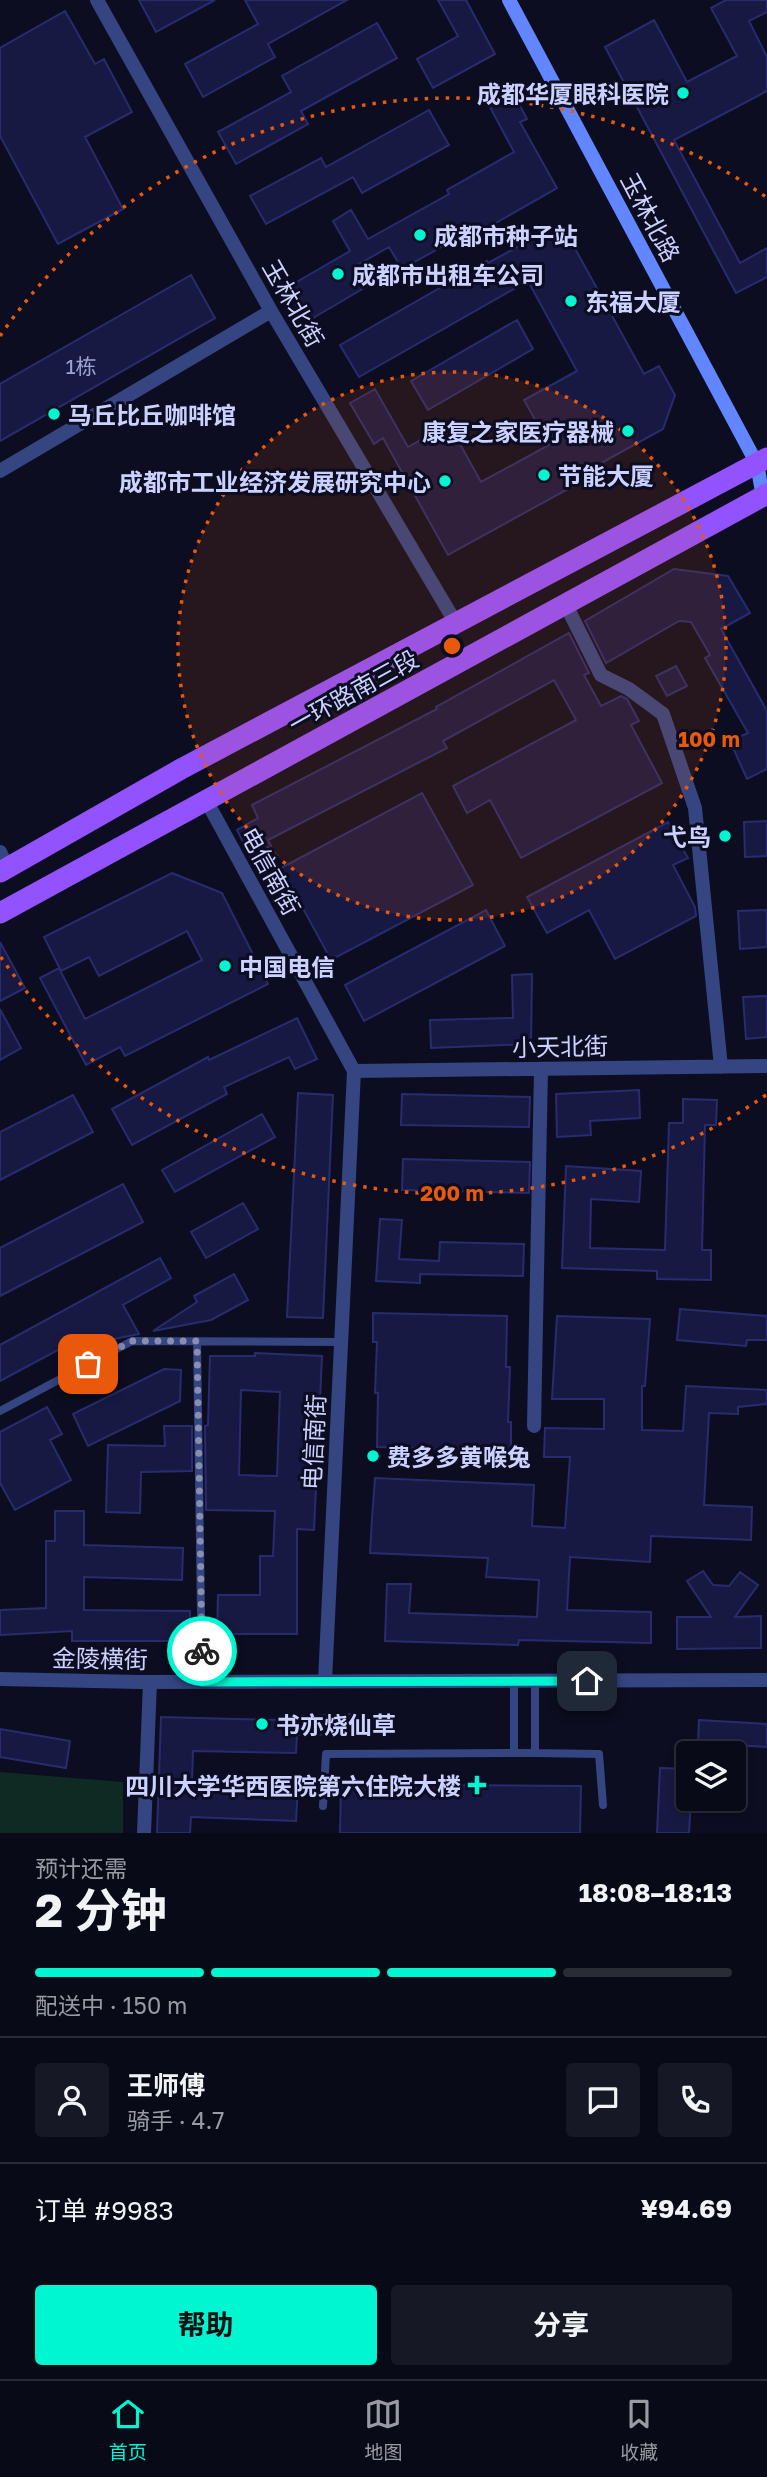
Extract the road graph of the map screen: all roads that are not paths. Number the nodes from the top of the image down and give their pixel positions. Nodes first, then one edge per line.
1 (97, 0) edge
2 (509, 0) edge
3 (271, 311) junction
4 (762, 461) edge
5 (0, 471) edge
6 (766, 499) edge
7 (530, 586) junction
8 (566, 605) junction
9 (545, 616) junction
10 (457, 625) junction
11 (206, 800) junction
12 (3, 864) edge
13 (0, 913) edge
14 (767, 1066) edge
15 (721, 1067) junction
16 (541, 1069) junction
17 (354, 1071) junction
18 (197, 1341) junction
19 (341, 1342) junction
20 (0, 1411) edge
21 (534, 1426) dead end
22 (0, 1679) edge
23 (767, 1680) edge
24 (325, 1681) junction
25 (514, 1681) junction
26 (535, 1681) junction
27 (145, 1682) junction
28 (202, 1682) junction
29 (514, 1753) junction
30 (535, 1753) junction
31 (603, 1805) dead end
32 (323, 1807) dead end
33 (134, 1833) edge
34 (144, 1833) edge

1 - 3 street, 玉林北街
2 - 4 main road, 玉林北路
3 - 5 street
3 - 10 street, 玉林北街
4 - 6 main road, 玉林北路
4 - 7 main road, 一环路南三段
6 - 8 main road, 一环路南三段
7 - 9 main road
7 - 10 main road, 一环路南三段
8 - 9 main road, 一环路南三段
8 - 15 street
9 - 11 main road, 一环路南三段
10 - 12 main road, 一环路南三段
11 - 13 main road, 一环路南三段
11 - 17 street, 电信南街
14 - 15 street, 小天北街
15 - 16 street, 小天北街
16 - 17 street, 小天北街
16 - 21 street
17 - 19 street, 电信南街
18 - 19 lane
18 - 20 lane
18 - 28 lane
19 - 24 street, 电信南街
22 - 27 street, 金陵横街
23 - 26 street
24 - 25 street
24 - 28 street, 金陵横街
25 - 26 street
25 - 29 lane
26 - 30 lane
27 - 28 street, 金陵横街
27 - 33 street
27 - 34 street
29 - 30 lane
29 - 32 lane
30 - 31 lane

